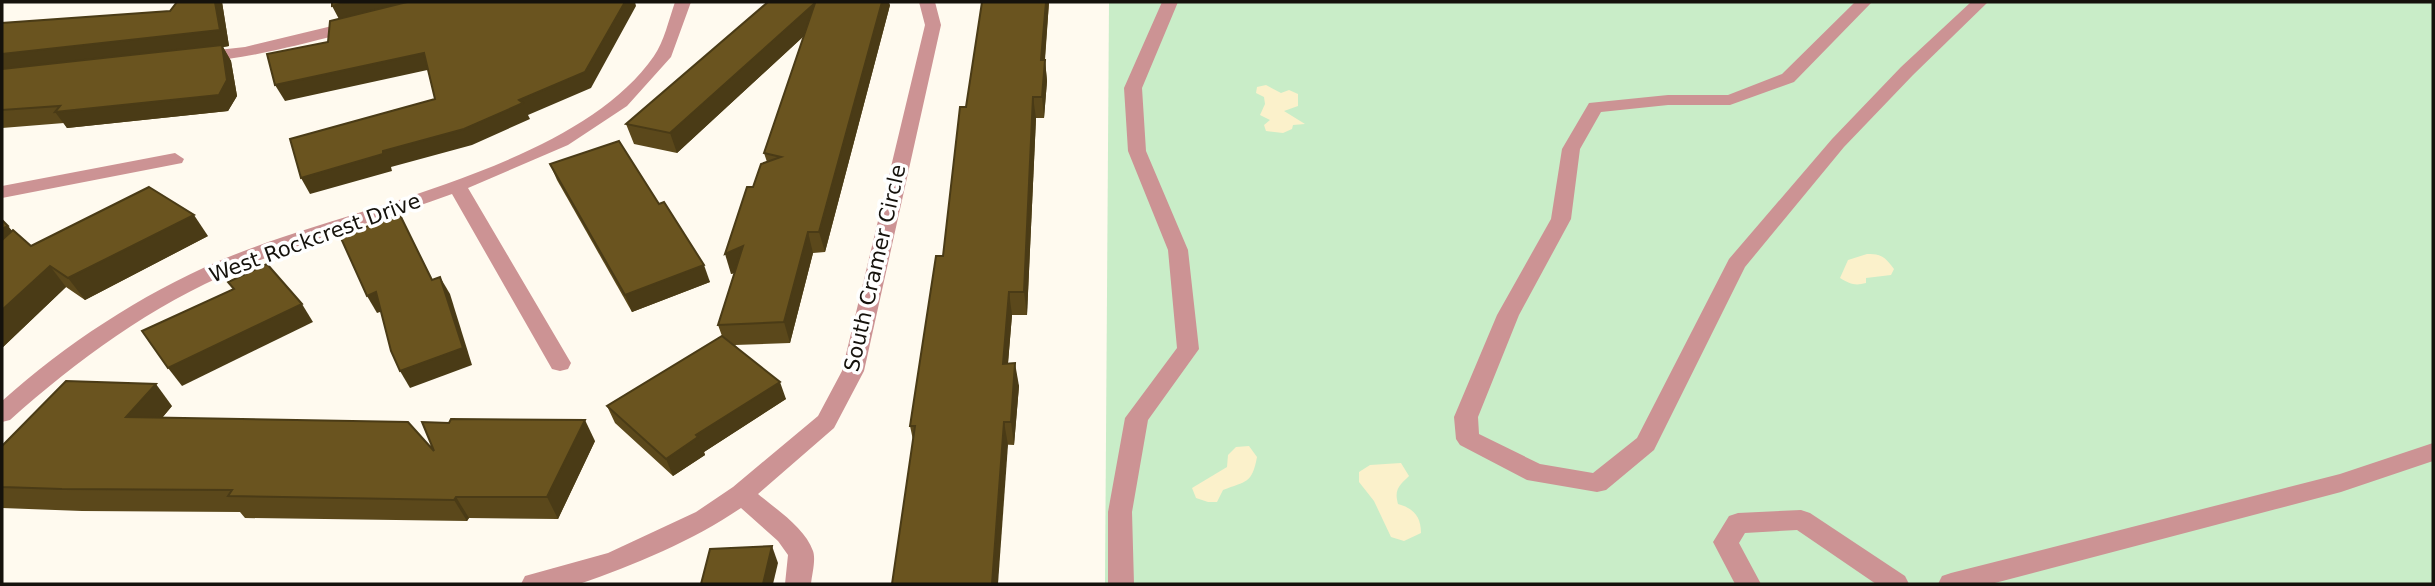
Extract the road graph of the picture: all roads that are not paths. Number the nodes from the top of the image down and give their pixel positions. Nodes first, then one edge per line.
1 (683, 2) edge
2 (927, 2) edge
3 (1170, 2) edge
4 (1864, 2) edge
5 (1980, 2) edge
6 (370, 21) edge
7 (186, 59) edge
8 (175, 159) dead end
9 (458, 187) junction
10 (2, 192) edge
11 (560, 363) dead end
12 (2, 414) edge
13 (2433, 453) edge
14 (743, 494) junction
15 (534, 584) edge
16 (798, 584) edge
17 (1121, 584) edge
18 (1748, 584) edge
19 (1896, 584) edge
20 (1951, 584) edge

1 - 9 street, West Rockcrest Drive
2 - 14 street, South Cramer Circle
3 - 17 street
4 - 5 street
6 - 7 street
8 - 10 street
9 - 11 street
9 - 12 street, West Rockcrest Drive
13 - 20 street
14 - 15 street, South Cramer Circle
14 - 16 street
18 - 19 street

